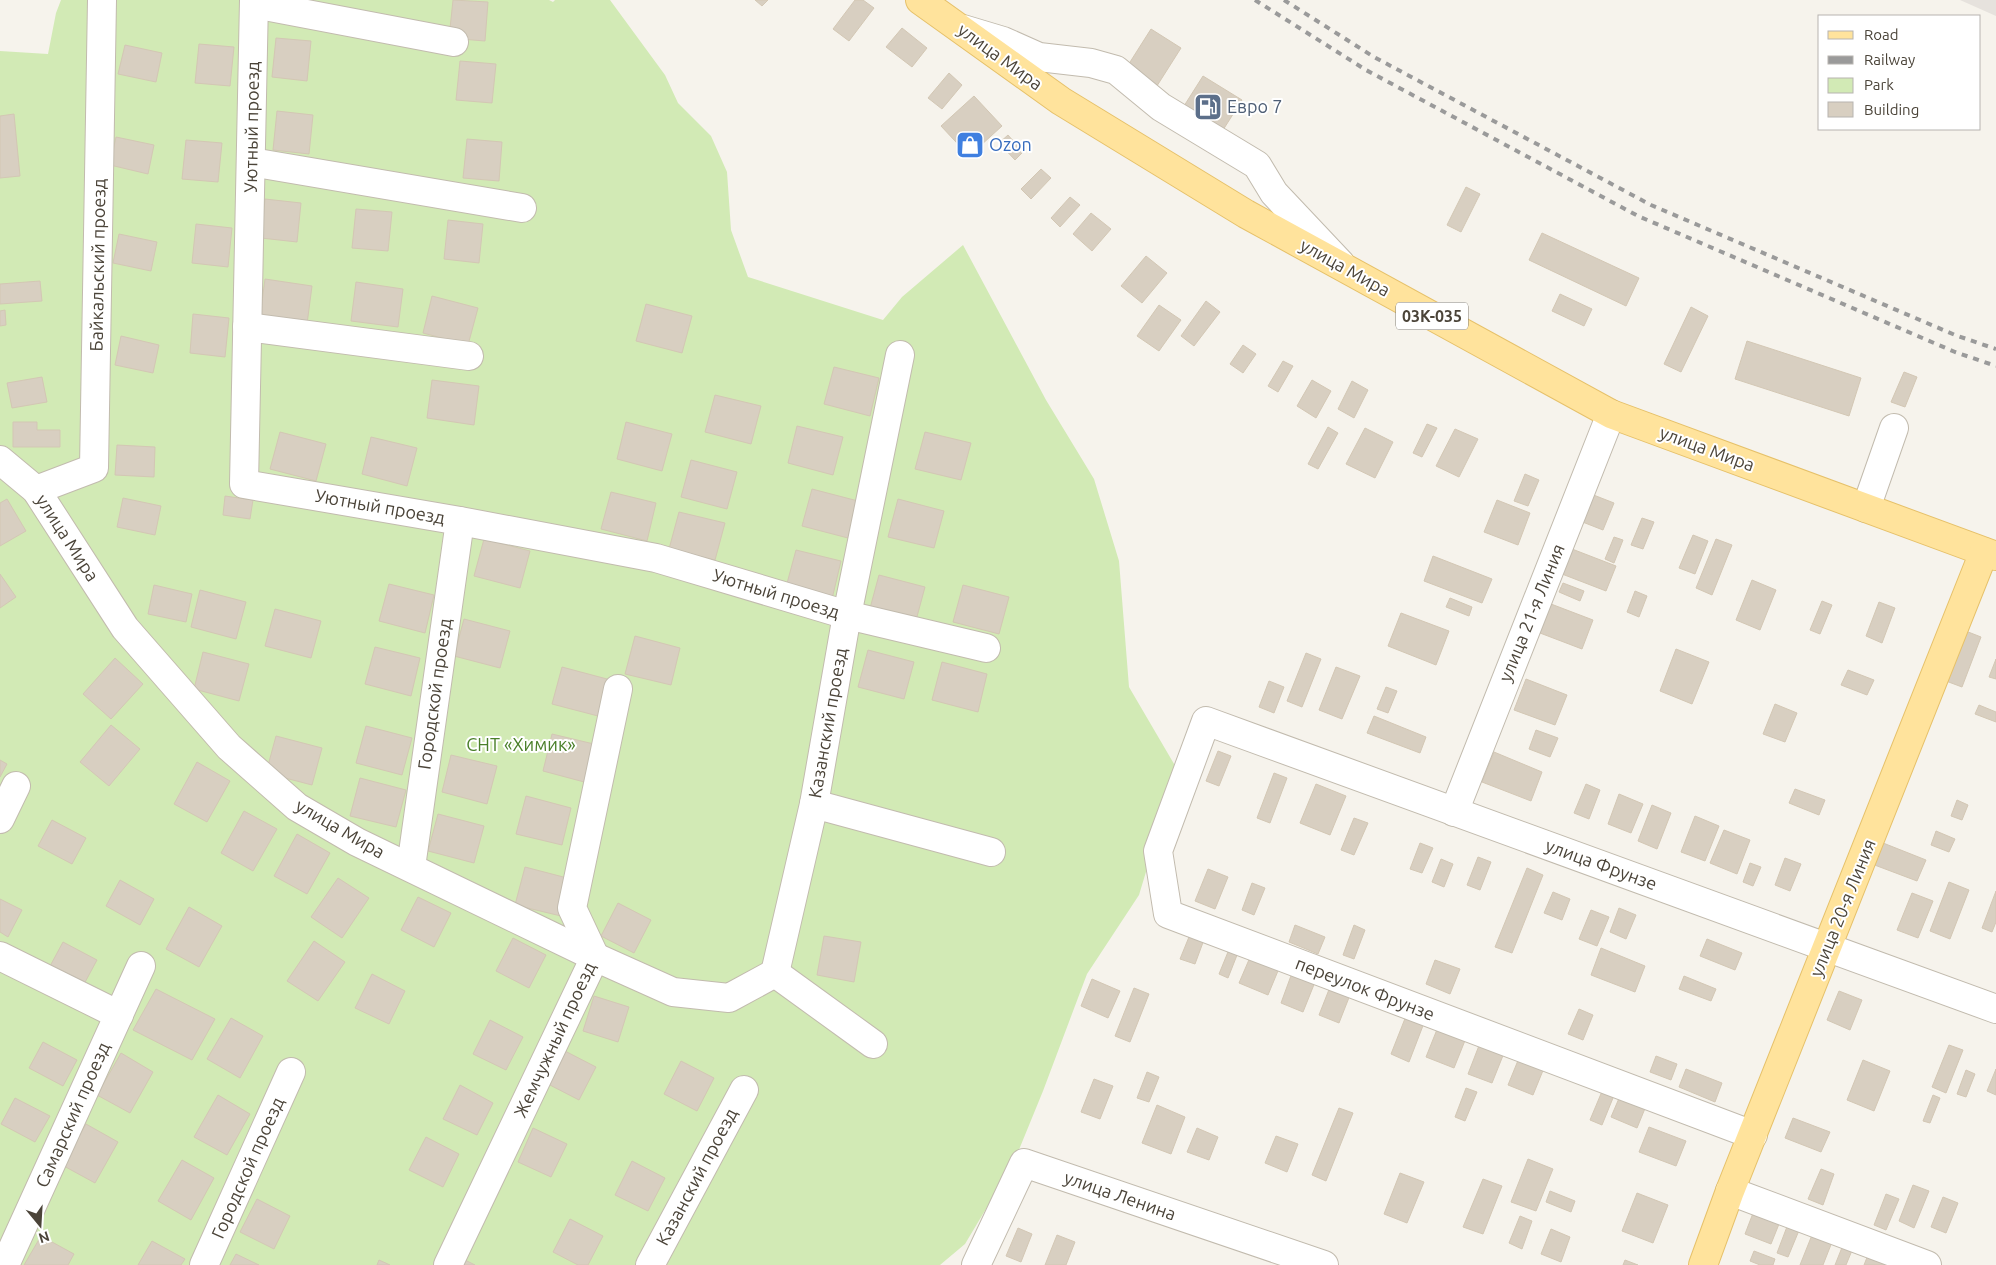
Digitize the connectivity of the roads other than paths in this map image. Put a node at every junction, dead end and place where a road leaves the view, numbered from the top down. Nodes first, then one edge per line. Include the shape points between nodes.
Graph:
1 (102, 0) edge
2 (920, 0) edge
3 (254, 2) edge
4 (959, 28) junction
5 (454, 42) dead end
6 (251, 162) junction
7 (522, 208) dead end
8 (1345, 268) junction
9 (247, 327) junction
10 (900, 355) dead end
11 (469, 356) dead end
12 (1611, 414) junction
13 (1894, 428) dead end
14 (0, 460) edge
15 (36, 490) junction
16 (1866, 508) junction
17 (460, 521) junction
18 (1990, 554) edge
19 (847, 615) junction
20 (986, 648) dead end
21 (618, 689) dead end
22 (1206, 721) joint
23 (16, 786) dead end
24 (814, 804) junction
25 (1454, 812) junction
26 (0, 819) edge
27 (990, 852) dead end
28 (411, 867) junction
29 (1827, 947) junction
30 (0, 956) edge
31 (595, 957) junction
32 (141, 966) dead end
33 (775, 973) junction
34 (1996, 1009) edge
35 (119, 1015) junction
36 (873, 1044) dead end
37 (291, 1072) dead end
38 (744, 1090) dead end
39 (1752, 1135) junction
40 (1730, 1191) junction
41 (1280, 1258) edge
42 (5, 1265) edge
43 (204, 1265) edge
44 (448, 1265) edge
45 (650, 1265) edge
46 (976, 1265) edge
47 (1324, 1265) edge
48 (1703, 1265) edge
49 (1927, 1265) edge

1 - 15 street, Байкальский проезд via 94,468
2 - 4 main road, улица Мира / 03К-035
3 - 5 street
3 - 6 street, Уютный проезд
4 - 8 main road, улица Мира / 03К-035 via 1061,102 1246,214
4 - 8 street via 1004,40 1039,57 1091,63 1116,70 1161,108 1257,165 1274,193
6 - 7 street
6 - 9 street, Уютный проезд
8 - 12 main road, улица Мира / 03К-035
9 - 11 street
9 - 17 street, Уютный проезд via 244,484
10 - 19 street, Казанский проезд
12 - 16 main road, улица Мира / 03К-035
12 - 25 street, улица 21-я Линия
13 - 16 street
14 - 15 street, улица Мира
15 - 28 street, улица Мира via 125,628 228,747 297,807 357,842
16 - 18 main road, улица Мира / 03К-035
17 - 19 street, Уютный проезд via 656,558
17 - 28 street, Городской проезд
18 - 29 main road, улица 20-я Линия
19 - 20 street, Уютный проезд
19 - 24 street, Казанский проезд
21 - 31 street, Жемчужный проезд via 572,908
22 - 25 street, улица Фрунзе
22 - 39 street, переулок Фрунзе via 1158,851 1168,914
23 - 26 street
24 - 27 street
24 - 33 street, Казанский проезд
25 - 29 street, улица Фрунзе
28 - 31 street, улица Мира
29 - 34 street, улица Фрунзе
29 - 39 main road, улица 20-я Линия
30 - 35 street
31 - 33 street, улица Мира via 673,992 729,998
31 - 44 street, Жемчужный проезд
32 - 35 street, Самарский проезд
33 - 36 street
35 - 42 street, Самарский проезд
37 - 43 street, Городской проезд
38 - 45 street, Казанский проезд
39 - 40 main road, улица 20-я Линия
40 - 48 main road, улица 20-я Линия
40 - 49 street
41 - 46 street, улица Ленина via 1024,1163
41 - 47 street, улица Ленина

